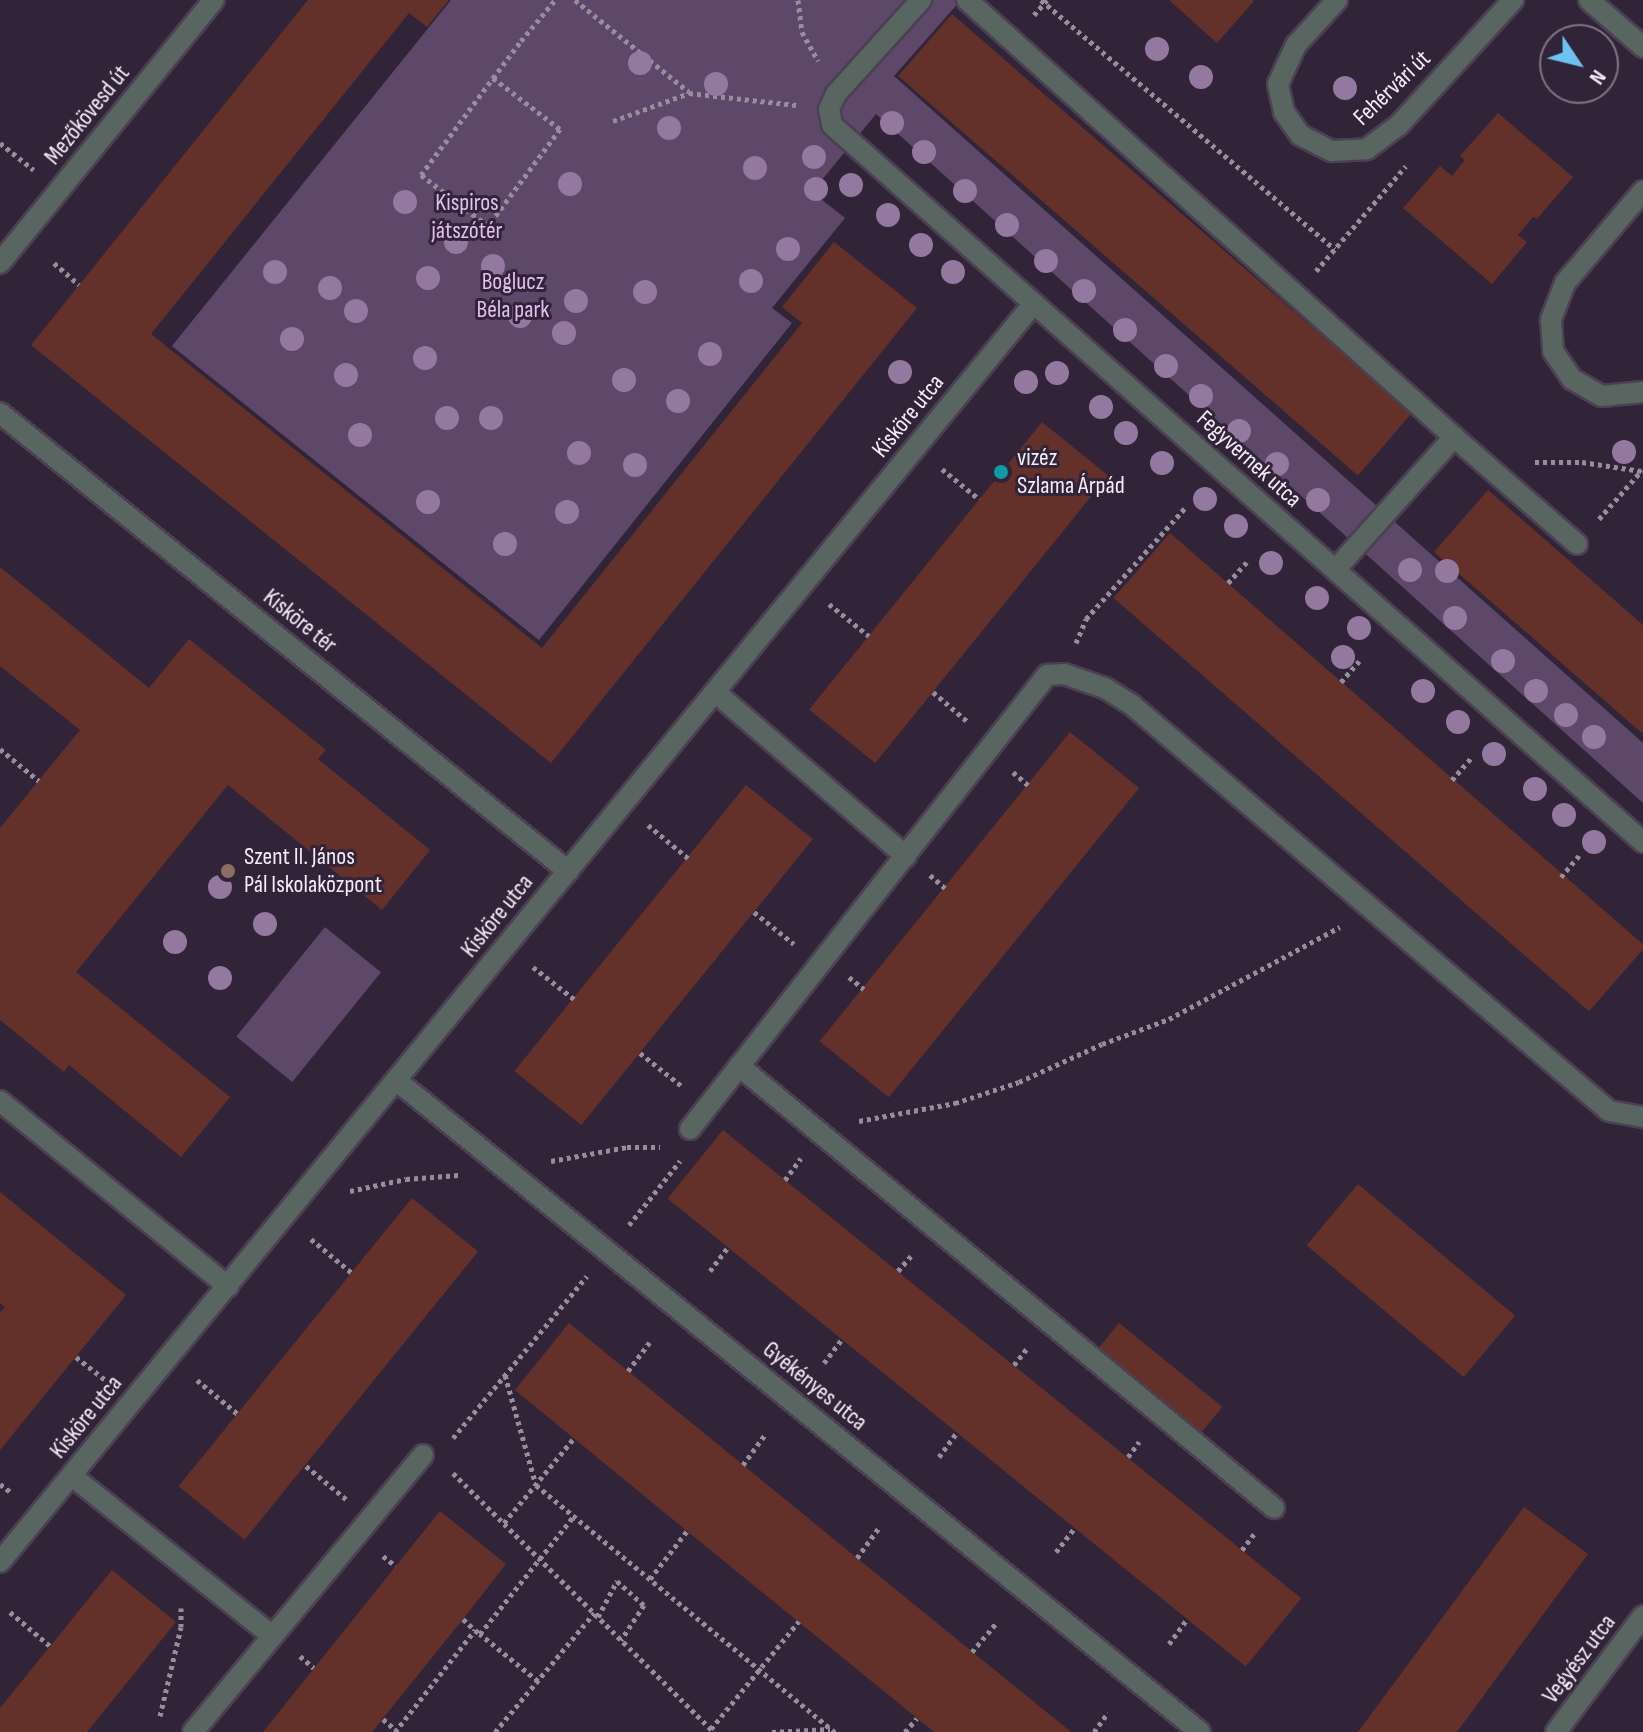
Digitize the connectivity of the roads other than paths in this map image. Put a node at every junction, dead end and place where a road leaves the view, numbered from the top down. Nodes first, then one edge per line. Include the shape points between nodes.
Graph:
1 (214, 0) edge
2 (921, 0) edge
3 (967, 0) edge
4 (1337, 0) edge
5 (1513, 0) edge
6 (1589, 0) edge
7 (1643, 47) edge
8 (1643, 191) edge
9 (0, 263) edge
10 (1034, 303) junction
11 (1643, 392) edge
12 (0, 413) edge
13 (1454, 437) junction
14 (1577, 544) road end
15 (1335, 570) junction
16 (715, 692) junction
17 (1643, 842) edge
18 (906, 856) junction
19 (568, 871) junction
20 (739, 1066) junction
21 (396, 1080) junction
22 (0, 1101) edge
23 (1643, 1117) edge
24 (690, 1129) dead end
25 (228, 1286) junction
26 (423, 1455) road end
27 (72, 1476) junction
28 (1274, 1508) dead end
29 (0, 1562) edge
30 (1643, 1616) edge
31 (271, 1635) junction
32 (193, 1732) edge
33 (1200, 1732) edge
34 (1556, 1732) edge

1 - 9 street, Mezőkövesd út
2 - 10 street, Fegyvernek utca via 832,102 832,125
3 - 13 street
4 - 5 street, Fehérvári út via 1296,45 1278,84 1284,112 1300,135 1332,151 1367,149 1398,126
6 - 7 street
8 - 11 street via 1565,283 1551,320 1553,351 1572,379 1602,396
10 - 15 street, Fegyvernek utca
10 - 16 street, Kisköre utca
12 - 19 street, Kisköre tér
13 - 14 street
13 - 15 street
15 - 17 street, Fegyvernek utca
16 - 18 street
16 - 19 street, Kisköre utca
18 - 20 street
18 - 23 street via 1047,675 1064,674 1105,688 1132,705 1609,1111
19 - 21 street, Kisköre utca
20 - 24 street
20 - 28 street
21 - 25 street, Kisköre utca
21 - 33 street, Gyékényes utca
22 - 25 street
25 - 27 street, Kisköre utca
26 - 31 street
27 - 29 street, Kisköre utca
27 - 31 street
30 - 34 street, Vegyész utca
31 - 32 street

